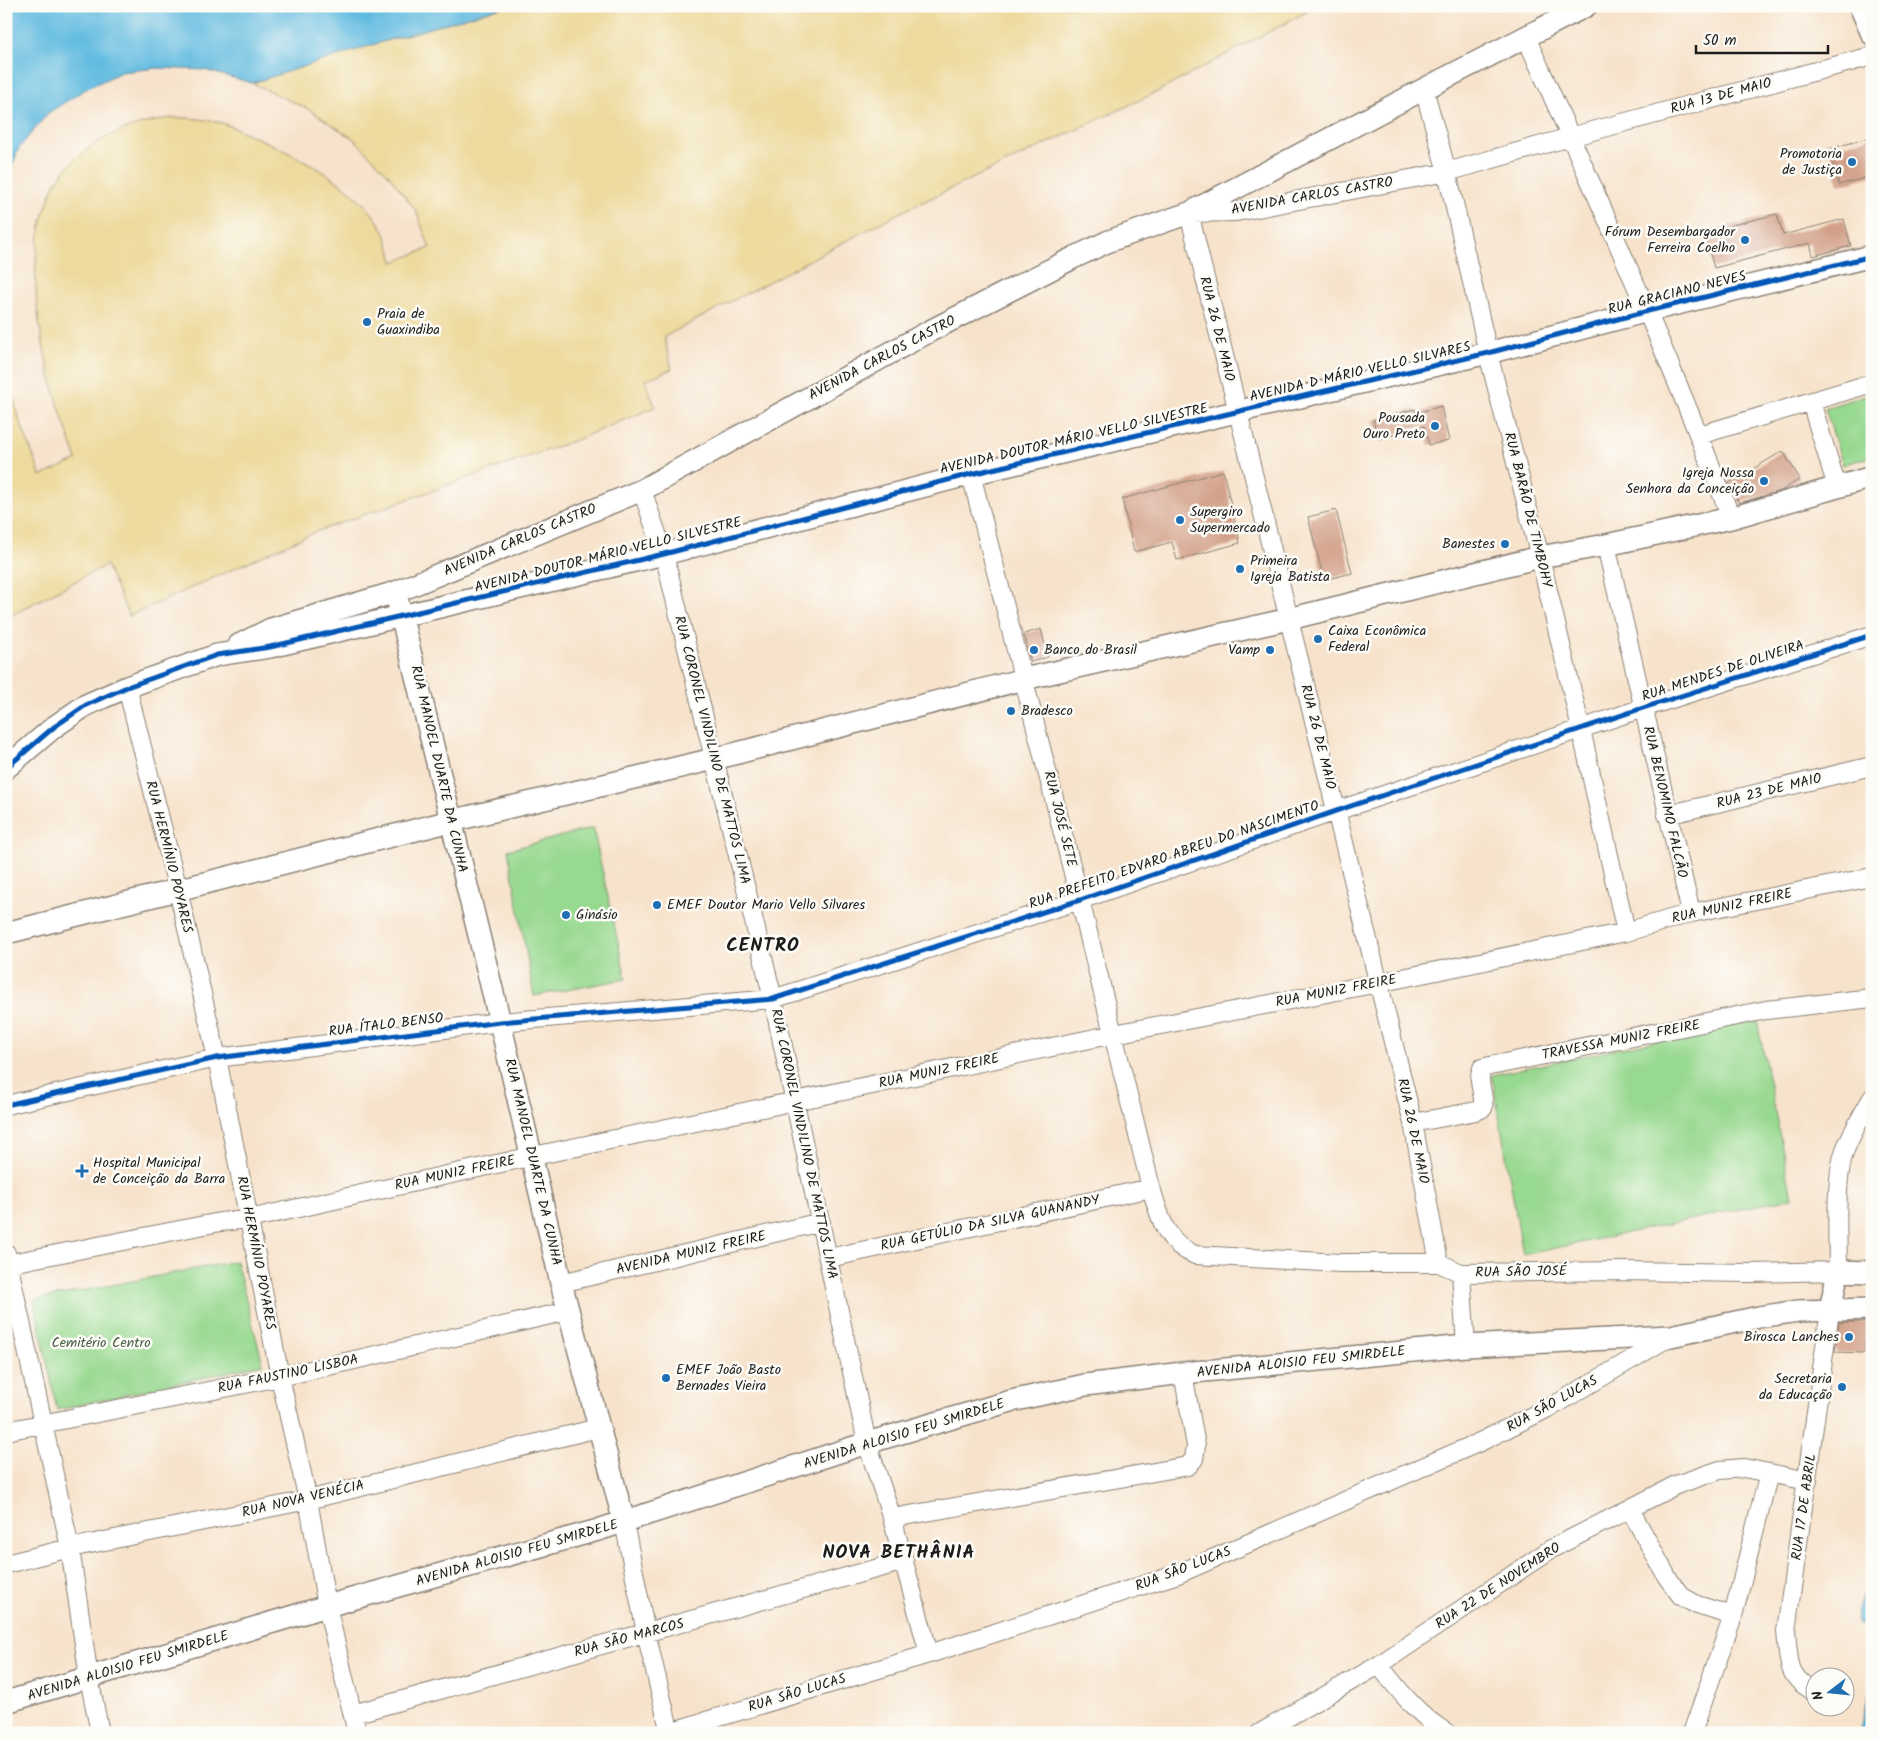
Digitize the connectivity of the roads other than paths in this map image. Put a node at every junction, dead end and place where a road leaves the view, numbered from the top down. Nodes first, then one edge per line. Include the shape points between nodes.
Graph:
1 (1586, 6) edge
2 (1526, 37) junction
3 (1872, 56) edge
4 (1424, 89) junction
5 (1570, 137) junction
6 (1447, 172) junction
7 (1189, 213) junction
8 (1872, 256) edge
9 (1648, 311) junction
10 (1488, 353) junction
11 (1869, 384) dead end
12 (1811, 402) junction
13 (1238, 413) junction
14 (1700, 435) junction
15 (971, 474) junction
16 (1872, 477) edge
17 (1838, 487) junction
18 (642, 490) junction
19 (1731, 518) junction
20 (1606, 545) junction
21 (664, 554) junction
22 (1540, 556) junction
23 (396, 592) junction
24 (402, 615) junction
25 (1289, 619) junction
26 (1872, 635) edge
27 (217, 655) junction
28 (1024, 679) junction
29 (127, 687) junction
30 (1643, 708) junction
31 (1582, 729) junction
32 (714, 758) junction
33 (1872, 766) edge
34 (6, 768) edge
35 (1336, 811) junction
36 (1667, 815) junction
37 (451, 821) junction
38 (1872, 877) edge
39 (178, 890) junction
40 (1080, 900) junction
41 (1691, 913) junction
42 (1626, 932) junction
43 (6, 933) edge
44 (1378, 983) junction
45 (1872, 998) edge
46 (773, 999) junction
47 (500, 1022) junction
48 (1114, 1034) junction
49 (217, 1058) junction
50 (1872, 1098) edge
51 (796, 1102) junction
52 (6, 1105) edge
53 (1413, 1123) junction
54 (530, 1157) junction
55 (1151, 1188) junction
56 (249, 1219) junction
57 (1162, 1221) joint
58 (821, 1222) junction
59 (829, 1258) junction
60 (7, 1260) edge
61 (1438, 1263) junction
62 (1838, 1271) junction
63 (1872, 1272) edge
64 (1462, 1273) junction
65 (561, 1283) junction
66 (1872, 1309) edge
67 (1830, 1310) junction
68 (568, 1311) junction
69 (1671, 1336) junction
70 (1466, 1346) junction
71 (1182, 1374) junction
72 (280, 1377) junction
73 (43, 1424) junction
74 (598, 1428) junction
75 (6, 1431) edge
76 (867, 1443) junction
77 (1770, 1473) junction
78 (1808, 1481) junction
79 (308, 1500) junction
80 (1630, 1509) junction
81 (892, 1518) junction
82 (624, 1522) junction
83 (70, 1548) junction
84 (904, 1561) junction
85 (6, 1564) edge
86 (328, 1606) junction
87 (1733, 1616) junction
88 (646, 1633) junction
89 (929, 1654) junction
90 (1379, 1665) junction
91 (90, 1678) junction
92 (1806, 1688) edge
93 (6, 1702) edge
94 (353, 1714) junction
95 (669, 1732) edge
96 (100, 1733) edge
97 (357, 1733) edge
98 (1260, 1733) edge
99 (1447, 1733) edge
100 (1692, 1733) edge

1 - 2 street
2 - 4 street
2 - 5 street
3 - 5 street, RUA 13 DE MAIO
4 - 6 street, RUA BARÃO DE TIMBOHY
4 - 7 street
5 - 6 street, AVENIDA CARLOS CASTRO
5 - 9 street
6 - 7 street, AVENIDA CARLOS CASTRO via 1236,212
6 - 10 street, RUA BARÃO DE TIMBOHY
7 - 13 street, RUA 26 DE MAIO
7 - 18 street, AVENIDA CARLOS CASTRO via 1109,241 1073,258 930,331
8 - 9 street, RUA GRACIANO NEVES
9 - 10 street, RUA GRACIANO NEVES
9 - 14 street
10 - 13 street, AVENIDA D MÁRIO VELLO SILVARES
10 - 22 street, RUA BARÃO DE TIMBOHY
11 - 12 street
12 - 14 street
12 - 17 street
13 - 15 street, AVENIDA DOUTOR MÁRIO VELLO SILVESTRE
13 - 25 street, RUA 26 DE MAIO
14 - 19 street
15 - 21 street, AVENIDA DOUTOR MÁRIO VELLO SILVESTRE
15 - 28 street, RUA JOSÉ SETE
16 - 17 street
17 - 19 street
18 - 21 street, RUA CORONEL VINDILINO DE MATTOS LIMA
18 - 23 street, AVENIDA CARLOS CASTRO
19 - 20 street
20 - 22 street
20 - 30 street, RUA BENOMIMO FALCÃO
21 - 24 street, AVENIDA DOUTOR MÁRIO VELLO SILVESTRE
21 - 32 street, RUA CORONEL VINDILINO DE MATTOS LIMA
22 - 25 street
22 - 31 street, RUA BARÃO DE TIMBOHY
23 - 24 street, RUA MANOEL DUARTE DA CUNHA
23 - 27 street, AVENIDA CARLOS CASTRO via 271,630
24 - 27 street, AVENIDA DOUTOR MÁRIO VELLO SILVESTRE via 270,647
24 - 37 street, RUA MANOEL DUARTE DA CUNHA
25 - 28 street
25 - 35 street, RUA 26 DE MAIO
26 - 30 street, RUA MENDES DE OLIVEIRA
27 - 29 street, AVENIDA DOUTOR MÁRIO VELLO SILVESTRE
28 - 32 street
28 - 40 street, RUA JOSÉ SETE
29 - 34 street, AVENIDA DOUTOR MÁRIO VELLO SILVESTRE via 86,705 54,727
29 - 39 street, RUA HERMÍNIO POYARES
30 - 31 street, RUA MENDES DE OLIVEIRA
30 - 36 street, RUA BENOMIMO FALCÃO
31 - 35 street, RUA PREFEITO EDVARO ABREU DO NASCIMENTO
31 - 42 street, RUA BARÃO DE TIMBOHY
32 - 37 street
32 - 46 street, RUA CORONEL VINDILINO DE MATTOS LIMA
33 - 36 street, RUA 23 DE MAIO
35 - 40 street, RUA PREFEITO EDVARO ABREU DO NASCIMENTO
35 - 44 street, RUA 26 DE MAIO
36 - 41 street, RUA BENOMIMO FALCÃO
37 - 39 street
37 - 47 street, RUA MANOEL DUARTE DA CUNHA
38 - 41 street, RUA MUNIZ FREIRE
39 - 43 street
39 - 49 street, RUA HERMÍNIO POYARES
40 - 46 street, RUA PREFEITO EDVARO ABREU DO NASCIMENTO
40 - 48 street, RUA JOSÉ SETE
41 - 42 street, RUA MUNIZ FREIRE
42 - 44 street, RUA MUNIZ FREIRE
44 - 48 street, RUA MUNIZ FREIRE
44 - 53 street, RUA 26 DE MAIO
45 - 53 street, TRAVESSA MUNIZ FREIRE via 1766,1010 1482,1068 1479,1077 1483,1108
46 - 47 street, RUA ÍTALO BENSO
46 - 51 street, RUA CORONEL VINDILINO DE MATTOS LIMA
47 - 49 street, RUA ÍTALO BENSO
47 - 54 street, RUA MANOEL DUARTE DA CUNHA
48 - 51 street, RUA MUNIZ FREIRE
48 - 55 street, RUA JOSÉ SETE
49 - 52 street, RUA ÍTALO BENSO
49 - 56 street, RUA HERMÍNIO POYARES
50 - 62 street via 1844,1152 1839,1186
51 - 54 street, RUA MUNIZ FREIRE
51 - 58 street, RUA CORONEL VINDILINO DE MATTOS LIMA
53 - 61 street, RUA 26 DE MAIO
54 - 56 street, RUA MUNIZ FREIRE
54 - 65 street, RUA MANOEL DUARTE DA CUNHA
55 - 57 street, RUA JOSÉ SETE
55 - 59 street, RUA GETÚLIO DA SILVA GUANANDY
56 - 60 street, RUA MUNIZ FREIRE
56 - 72 street, RUA HERMÍNIO POYARES
57 - 61 street, RUA SÃO JOSÉ via 1174,1242 1182,1250 1195,1255 1341,1263
58 - 59 street, RUA CORONEL VINDILINO DE MATTOS LIMA
58 - 65 street, AVENIDA MUNIZ FREIRE
59 - 76 street, RUA CORONEL VINDILINO DE MATTOS LIMA
60 - 73 street
61 - 64 street, RUA SÃO JOSÉ
62 - 63 street
62 - 64 street, RUA SÃO JOSÉ
62 - 67 street
64 - 70 street
65 - 68 street, RUA MANOEL DUARTE DA CUNHA
66 - 67 street, AVENIDA ALOISIO FEU SMIRDELE
67 - 69 street, AVENIDA ALOISIO FEU SMIRDELE via 1759,1317
67 - 78 street, RUA 17 DE ABRIL
68 - 72 street, RUA FAUSTINO LISBOA
68 - 74 street, RUA MANOEL DUARTE DA CUNHA
69 - 70 street, AVENIDA ALOISIO FEU SMIRDELE
69 - 89 street, RUA SÃO LUCAS via 1558,1403 1482,1441 1178,1574
70 - 71 street, AVENIDA ALOISIO FEU SMIRDELE
71 - 76 street, AVENIDA ALOISIO FEU SMIRDELE via 1085,1385 1011,1401
71 - 81 street via 1196,1446 1194,1459 1188,1466
72 - 73 street, RUA FAUSTINO LISBOA
72 - 79 street, RUA HERMÍNIO POYARES
73 - 75 street, RUA FAUSTINO LISBOA
73 - 83 street
74 - 79 street, RUA NOVA VENÉCIA
74 - 82 street, RUA MANOEL DUARTE DA CUNHA
76 - 81 street, RUA CORONEL VINDILINO DE MATTOS LIMA
76 - 82 street, AVENIDA ALOISIO FEU SMIRDELE
77 - 78 street, RUA 22 DE NOVEMBRO
77 - 80 street, RUA 22 DE NOVEMBRO via 1744,1468 1720,1470 1676,1485
77 - 87 street
78 - 92 street, RUA 17 DE ABRIL via 1786,1631 1790,1667
79 - 83 street, RUA NOVA VENÉCIA
79 - 86 street, RUA HERMÍNIO POYARES
80 - 87 street via 1681,1596 1697,1605
80 - 90 street, RUA 22 DE NOVEMBRO via 1551,1549
81 - 84 street, RUA CORONEL VINDILINO DE MATTOS LIMA
82 - 86 street, AVENIDA ALOISIO FEU SMIRDELE
82 - 88 street, RUA MANOEL DUARTE DA CUNHA
83 - 85 street, RUA NOVA VENÉCIA
83 - 91 street
84 - 88 street, RUA SÃO MARCOS
84 - 89 street, RUA CORONEL VINDILINO DE MATTOS LIMA
86 - 91 street, AVENIDA ALOISIO FEU SMIRDELE
86 - 94 street, RUA HERMÍNIO POYARES
87 - 100 street
88 - 94 street, RUA SÃO MARCOS
88 - 95 street, RUA MANOEL DUARTE DA CUNHA
89 - 95 street, RUA SÃO LUCAS
90 - 98 street, RUA 22 DE NOVEMBRO
90 - 99 street via 1403,1696 1429,1722
91 - 93 street, AVENIDA ALOISIO FEU SMIRDELE
91 - 96 street
94 - 97 street, RUA HERMÍNIO POYARES

